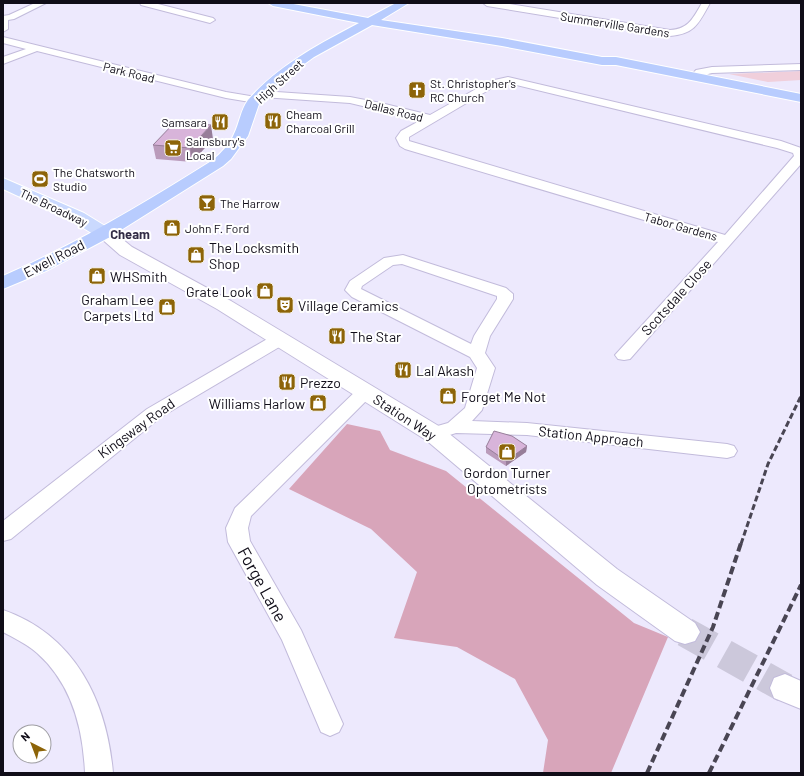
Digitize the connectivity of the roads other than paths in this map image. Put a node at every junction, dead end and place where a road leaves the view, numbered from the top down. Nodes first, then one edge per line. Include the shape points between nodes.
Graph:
1 (42, 3) edge
2 (144, 3) edge
3 (273, 3) edge
4 (305, 3) edge
5 (404, 3) edge
6 (487, 3) edge
7 (706, 3) edge
8 (4, 17) edge
9 (210, 20) dead end
10 (374, 20) junction
11 (3, 29) edge
12 (3, 40) edge
13 (36, 48) junction
14 (3, 61) edge
15 (801, 68) edge
16 (695, 77) junction
17 (259, 97) junction
18 (801, 98) edge
19 (431, 119) junction
20 (3, 183) edge
21 (104, 233) junction
22 (728, 240) junction
23 (3, 283) edge
24 (280, 339) junction
25 (476, 353) junction
26 (624, 355) dead end
27 (366, 391) junction
28 (455, 427) junction
29 (434, 434) junction
30 (727, 451) dead end
31 (3, 533) edge
32 (3, 620) edge
33 (685, 632) tunnel mouth
34 (330, 724) dead end
35 (99, 773) edge

1 - 8 street via 11,17
2 - 9 street
3 - 10 highway
4 - 10 highway
5 - 10 highway, High Street
6 - 7 street, Summerville Gardens via 670,33 689,29
8 - 11 street
10 - 16 highway
10 - 17 highway, High Street via 310,54
12 - 13 street, Park Road
13 - 14 street
13 - 17 street, Park Road via 226,95
15 - 16 street via 712,70 700,72
16 - 18 highway
17 - 19 street, Dallas Road via 303,96 350,100
17 - 21 highway, High Street via 253,103 241,136 226,156 184,186
19 - 22 street, Tabor Gardens via 405,134 402,138 404,143
19 - 22 street, Tabor Gardens via 494,83 508,80 781,144 798,152 798,160
20 - 21 main road, The Broadway via 78,217
21 - 23 highway, Ewell Road
21 - 24 street, Station Way via 126,251
22 - 26 street, Scotsdale Close
24 - 27 street, Station Way
24 - 31 street, Kingsway Road via 154,413
25 - 25 street via 482,336 505,299 505,294 500,291 403,259 389,261 355,284 353,290 358,294
25 - 28 street via 486,368 472,410
27 - 29 street, Station Way
27 - 34 street, Forge Lane via 242,513 237,528 239,542 293,637
28 - 29 street
28 - 30 street, Station Approach via 528,429
29 - 33 street, Station Way via 607,577
32 - 35 street via 43,644 64,666 79,690 91,718 99,754

